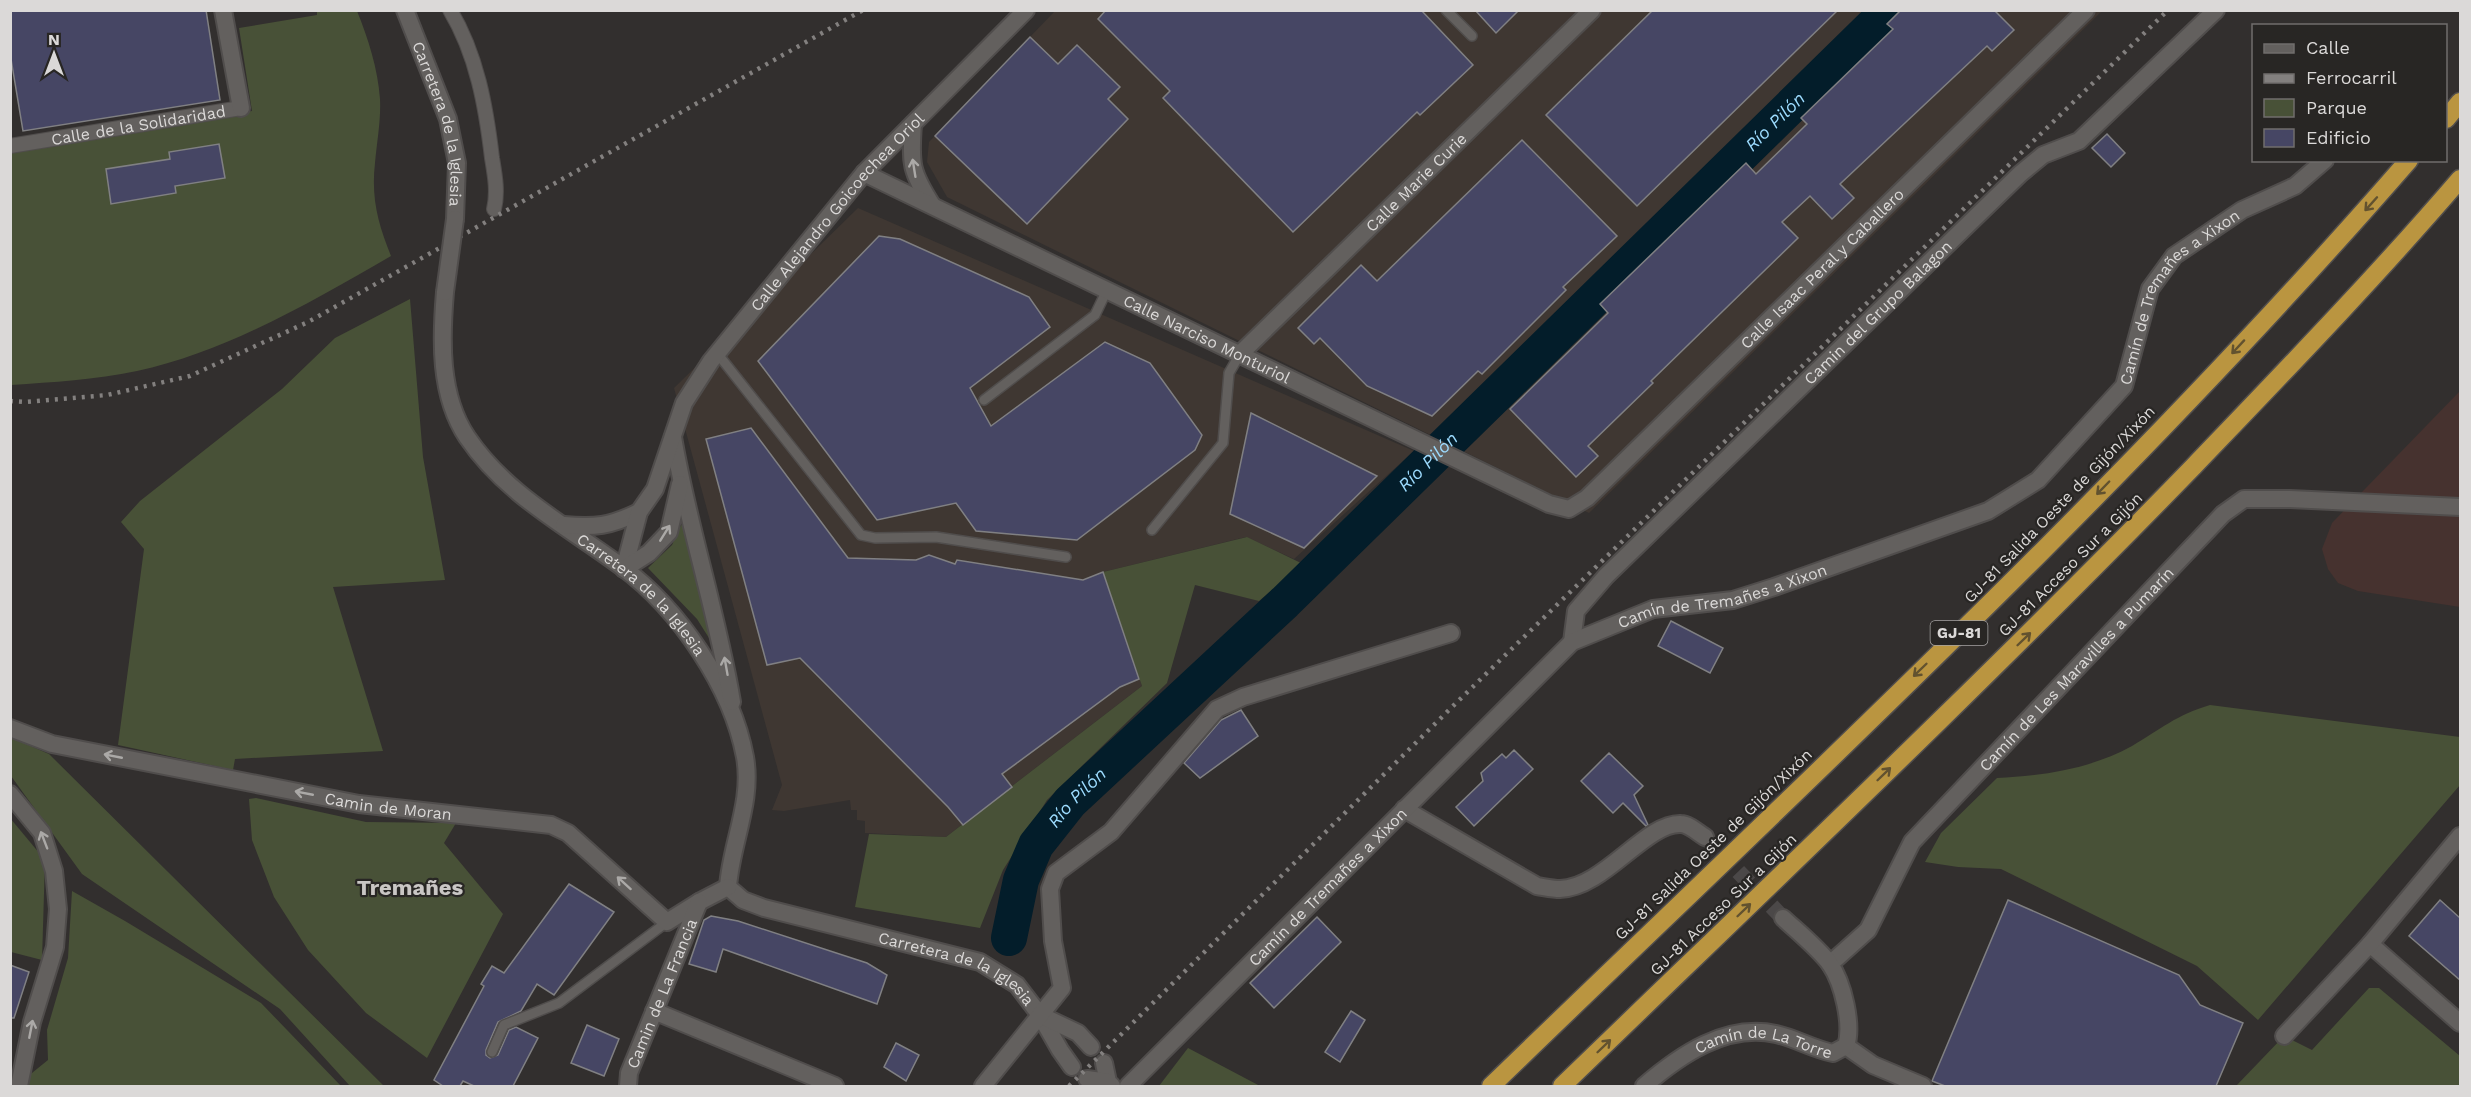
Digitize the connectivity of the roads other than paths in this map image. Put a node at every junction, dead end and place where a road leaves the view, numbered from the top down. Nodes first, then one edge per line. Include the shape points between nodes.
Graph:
1 (222, 10) edge
2 (405, 10) edge
3 (450, 10) edge
4 (1026, 10) edge
5 (1446, 10) edge
6 (1592, 10) edge
7 (2086, 10) edge
8 (2216, 10) edge
9 (1472, 36) dead end
10 (2460, 102) edge
11 (241, 108) joint
12 (2447, 117) edge
13 (913, 124) junction
14 (10, 146) edge
15 (2323, 162) edge
16 (2407, 162) edge
17 (864, 173) junction
18 (2460, 180) edge
19 (933, 206) junction
20 (494, 209) dead end
21 (1107, 290) junction
22 (717, 353) junction
23 (1240, 354) junction
24 (984, 400) dead end
25 (673, 433) junction
26 (680, 480) junction
27 (1549, 504) joint
28 (2460, 507) edge
29 (639, 512) junction
30 (563, 525) junction
31 (1152, 530) dead end
32 (1066, 557) dead end
33 (624, 569) junction
34 (1451, 633) dead end
35 (1572, 642) junction
36 (736, 723) junction
37 (10, 728) edge
38 (10, 794) edge
39 (1404, 809) junction
40 (1705, 837) tunnel mouth
41 (2459, 838) edge
42 (728, 887) junction
43 (699, 902) junction
44 (1783, 918) tunnel mouth
45 (667, 922) junction
46 (2370, 944) junction
47 (1830, 964) junction
48 (654, 1011) junction
49 (1040, 1015) junction
50 (2460, 1023) edge
51 (2284, 1036) dead end
52 (1846, 1046) junction
53 (1091, 1047) dead end
54 (492, 1052) dead end
55 (1104, 1063) dead end
56 (1072, 1067) dead end
57 (1087, 1079) dead end
58 (1110, 1084) edge
59 (19, 1086) edge
60 (627, 1086) edge
61 (835, 1086) edge
62 (983, 1086) edge
63 (1128, 1086) edge
64 (1491, 1086) edge
65 (1562, 1086) edge
66 (1644, 1086) edge
67 (1923, 1086) edge

1 - 11 street, Calle de la Solidaridad
2 - 30 street, Carretera de la Iglesia, bridge via 448,119 457,163 455,219 441,337 453,406 466,436 496,473 526,502
3 - 20 street via 479,76 497,196
4 - 13 street, Calle Alejandro Goicoechea Oriol
5 - 9 lane
6 - 23 street, Calle Marie Curie
7 - 27 street, Calle Isaac Peral y Caballero via 1587,498 1569,509
8 - 35 street, Camin del Grupo Balagon via 2079,141 2043,155 2020,174 1623,560 1576,611
10 - 12 highway
11 - 14 street, Calle de la Solidaridad
13 - 17 street, Calle Alejandro Goicoechea Oriol
19 -> 13 street via 915,179 911,152
15 - 35 street, Camín de Tremañes a Xixon via 2295,186 2242,210 2174,256 2150,289 2124,386 2038,480 1988,511 1774,587 1733,600 1653,609
16 -> 64 highway, GJ-81 Salida Oeste de Gijón/Xixón / GJ-81 via 2211,376 2016,577
17 - 19 street, Calle Narciso Monturiol
17 - 22 street, Calle Alejandro Goicoechea Oriol
65 -> 18 highway, GJ-81 Acceso Sur a Gijón / GJ-81 via 2051,613 2257,401
19 - 21 street, Calle Narciso Monturiol
21 - 23 street, Calle Narciso Monturiol
21 - 24 lane via 1095,315
22 - 25 street, Calle Alejandro Goicoechea Oriol via 684,402
22 - 32 lane via 861,535 936,537
23 - 27 street, Calle Narciso Monturiol
23 - 31 lane via 1230,373 1223,443
25 - 26 street, Calle Alejandro Goicoechea Oriol
25 - 29 street, Calle Alejandro Goicoechea Oriol via 655,489
33 -> 26 street, Calle Alejandro Goicoechea Oriol via 649,553 669,532
36 -> 26 street, Calle Alejandro Goicoechea Oriol via 725,659
28 - 47 street, Camín de Les Maravilles a Pumarín via 2244,499 2223,514 1912,842 1868,930
29 - 30 street via 594,528
29 - 33 street, Calle Alejandro Goicoechea Oriol
30 - 33 street, Carretera de la Iglesia
33 - 36 street, Carretera de la Iglesia via 676,619 708,664
34 - 49 street via 1243,697 1217,709 1111,832 1056,873 1050,889 1053,941 1062,988
35 - 39 street, Camín de Tremañes a Xixon
36 - 42 street, Carretera de la Iglesia via 745,759 746,798
45 -> 37 street, Camin de Moran via 568,833 551,825 359,804 52,744
59 -> 38 street via 32,1022 55,947 58,909 54,871 42,833
39 - 40 street via 1537,886 1562,889 1585,882 1668,824 1684,824
39 - 63 street, Camín de Tremañes a Xixon
41 - 46 street
42 - 43 street
42 - 49 street, Carretera de la Iglesia via 743,900 764,908 980,962 1017,985
43 - 45 street
43 - 48 street, Camin de La Francia
44 - 47 street
45 - 54 lane via 559,1003 504,1025
46 - 50 street
46 - 51 street
47 - 52 street, Camín de La Torre via 1847,1016 1850,1035
48 - 60 street, Camin de La Francia
48 - 61 street
49 - 53 street, Carretera de la Iglesia via 1078,1033
49 - 56 street, Carretera de la Iglesia
49 - 62 street
52 - 66 street, Camín de La Torre via 1833,1053 1777,1034 1745,1031 1707,1042
52 - 67 street via 1873,1065
55 - 58 street
57 - 58 street

